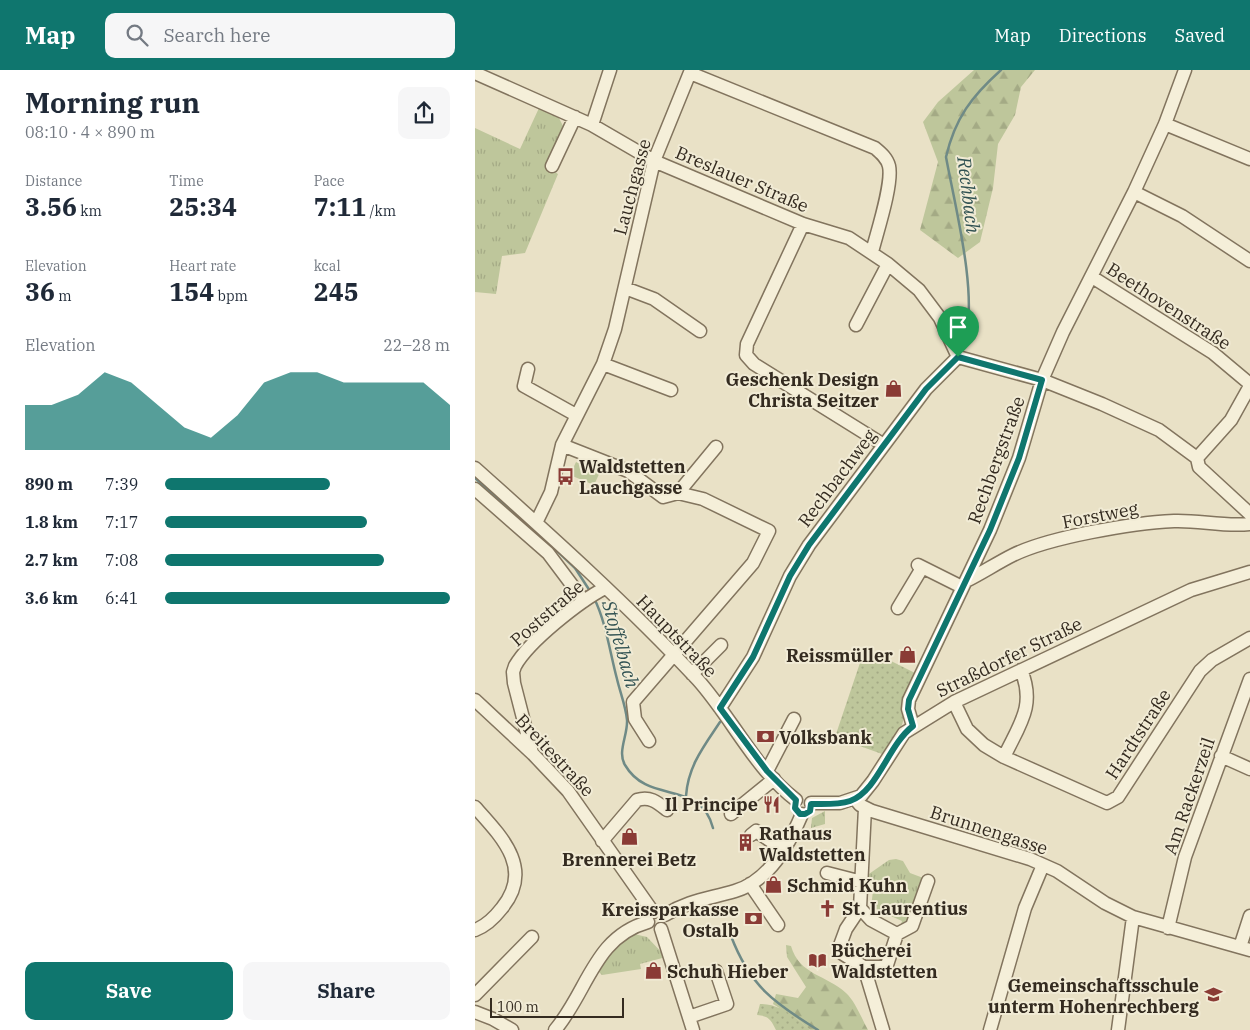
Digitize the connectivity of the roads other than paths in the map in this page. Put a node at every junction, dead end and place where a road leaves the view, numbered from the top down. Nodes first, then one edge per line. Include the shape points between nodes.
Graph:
1 (610, 70) edge
2 (1185, 70) edge
3 (476, 72) edge
4 (690, 72) edge
5 (575, 117) junction
6 (1165, 124) junction
7 (593, 125) junction
8 (1250, 159) edge
9 (654, 161) junction
10 (552, 166) dead end
11 (1134, 192) junction
12 (803, 224) junction
13 (872, 252) junction
14 (1250, 261) edge
15 (888, 264) junction
16 (1092, 277) junction
17 (625, 288) junction
18 (857, 325) dead end
19 (700, 331) dead end
20 (958, 357) junction
21 (603, 364) junction
22 (529, 369) dead end
23 (1042, 380) junction
24 (1250, 385) edge
25 (671, 390) dead end
26 (576, 415) junction
27 (562, 444) junction
28 (884, 445) junction
29 (716, 447) dead end
30 (1197, 458) junction
31 (475, 468) edge
32 (475, 489) edge
33 (678, 493) junction
34 (1250, 514) edge
35 (1250, 524) edge
36 (538, 533) junction
37 (1250, 572) edge
38 (964, 584) junction
39 (601, 590) junction
40 (584, 601) junction
41 (898, 608) dead end
42 (1250, 638) edge
43 (721, 645) dead end
44 (673, 655) junction
45 (1021, 670) junction
46 (692, 674) junction
47 (1250, 679) edge
48 (475, 700) edge
49 (954, 702) junction
50 (720, 708) junction
51 (794, 719) dead end
52 (913, 726) junction
53 (649, 741) dead end
54 (533, 754) junction
55 (1221, 756) junction
56 (1004, 757) junction
57 (1250, 769) edge
58 (770, 775) junction
59 (855, 799) junction
60 (796, 800) junction
61 (811, 804) junction
62 (475, 807) edge
63 (865, 808) junction
64 (667, 810) dead end
65 (731, 814) dead end
66 (802, 814) junction
67 (751, 835) dead end
68 (602, 841) junction
69 (784, 850) junction
70 (1043, 865) junction
71 (827, 874) dead end
72 (928, 881) dead end
73 (862, 882) junction
74 (750, 884) junction
75 (859, 908) junction
76 (655, 916) junction
77 (1250, 916) edge
78 (1133, 917) junction
79 (778, 925) dead end
80 (1168, 928) junction
81 (475, 930) edge
82 (897, 934) junction
83 (532, 937) dead end
84 (1245, 949) edge
85 (864, 966) junction
86 (716, 970) dead end
87 (475, 995) edge
88 (475, 1012) edge
89 (689, 1017) junction
90 (511, 1030) edge
91 (555, 1030) edge
92 (693, 1030) edge
93 (883, 1030) edge
94 (990, 1030) edge
95 (1118, 1030) edge

1 - 7 street
2 - 6 street, Rechbergstraße
3 - 5 street, Breslauer Straße
4 - 9 street, Lauchgasse
4 - 13 street via 875,148 884,156 889,168 887,190
5 - 7 street, Breslauer Straße
5 - 10 street
6 - 8 street
6 - 11 street, Rechbergstraße
7 - 9 street, Breslauer Straße
9 - 12 street, Breslauer Straße
9 - 17 street, Lauchgasse
11 - 14 street via 1182,216
11 - 16 street, Rechbergstraße
12 - 13 street, Breslauer Straße via 849,238
12 - 28 street via 747,344 746,355 754,364
13 - 15 street, Breslauer Straße
15 - 18 street
15 - 20 street, Breslauer Straße via 919,290 932,307
16 - 23 street, Rechbergstraße
16 - 24 street, Beethovenstraße via 1213,353
17 - 19 street via 654,299
17 - 21 street, Lauchgasse
20 - 23 street
20 - 28 street, Rechbachweg via 926,389
21 - 25 street
21 - 26 street, Lauchgasse
22 - 26 street via 524,386
23 - 30 street via 1159,430
23 - 38 street, Rechbergstraße via 1019,458
24 - 30 street via 1231,420
26 - 27 street, Lauchgasse
27 - 33 street via 628,471 663,497
27 - 36 street, Lauchgasse
28 - 50 street, Rechbachweg via 809,545 790,576 753,657
29 - 33 street
30 - 34 street via 1199,467
31 - 36 street, Hauptstraße
32 - 36 street
33 - 44 street via 703,499 769,531 753,563
35 - 38 street, Forstweg via 1232,526 1176,521 1102,531 1031,548
36 - 39 street, Hauptstraße
36 - 40 street via 548,553
37 - 45 street, Straßdorfer Straße via 1191,590
38 - 41 street via 920,567
38 - 52 street, Rechbergstraße via 909,700
39 - 40 street, Poststraße
39 - 44 street, Hauptstraße
40 - 54 street, Poststraße via 519,660 513,672
42 - 56 street, Hardtstraße via 1212,660 1201,672 1113,801 1103,802
43 - 46 street
44 - 46 street, Hauptstraße
44 - 53 street via 633,702 635,719
45 - 49 street, Straßdorfer Straße
45 - 56 street via 1029,691 1028,701
46 - 50 street, Hauptstraße
47 - 55 street, Am Rackerzeil
48 - 54 street, Breitestraße
49 - 52 street, Straßdorfer Straße
49 - 56 street, Hardtstraße via 974,737
50 - 58 street, Hauptstraße
51 - 58 street
52 - 59 street, Straßdorfer Straße via 896,743 869,786
54 - 68 street, Breitestraße via 580,806
55 - 57 street
55 - 80 street, Am Rackerzeil via 1185,857
58 - 60 street, Hauptstraße
58 - 65 street
59 - 61 street
59 - 63 street, Brunnengasse
60 - 61 street, Hauptstraße via 806,798
60 - 66 street, Hauptstraße via 795,810
61 - 66 street via 810,811
62 - 81 street via 513,856 516,871 510,897 487,924
63 - 70 street, Brunnengasse
63 - 73 street
64 - 68 street via 654,800 637,800
66 - 69 street
67 - 69 street via 756,831
68 - 76 street, Breitestraße
69 - 74 street via 767,871
70 - 78 street, Brunnengasse
70 - 94 street via 1025,908
71 - 73 street
72 - 82 street via 912,926
73 - 75 street
74 - 76 street
74 - 79 street
75 - 82 street via 871,920
75 - 85 street via 846,928 839,948 843,954
76 - 89 street via 653,929 661,929
76 - 91 street via 626,930 611,943 597,959 573,1007
77 - 84 street
78 - 80 street, Brunnengasse
78 - 95 street
80 - 84 street, Brunnengasse
82 - 85 street via 887,964 880,968
83 - 87 street
85 - 93 street
86 - 89 street via 727,1004
88 - 90 street
89 - 92 street

